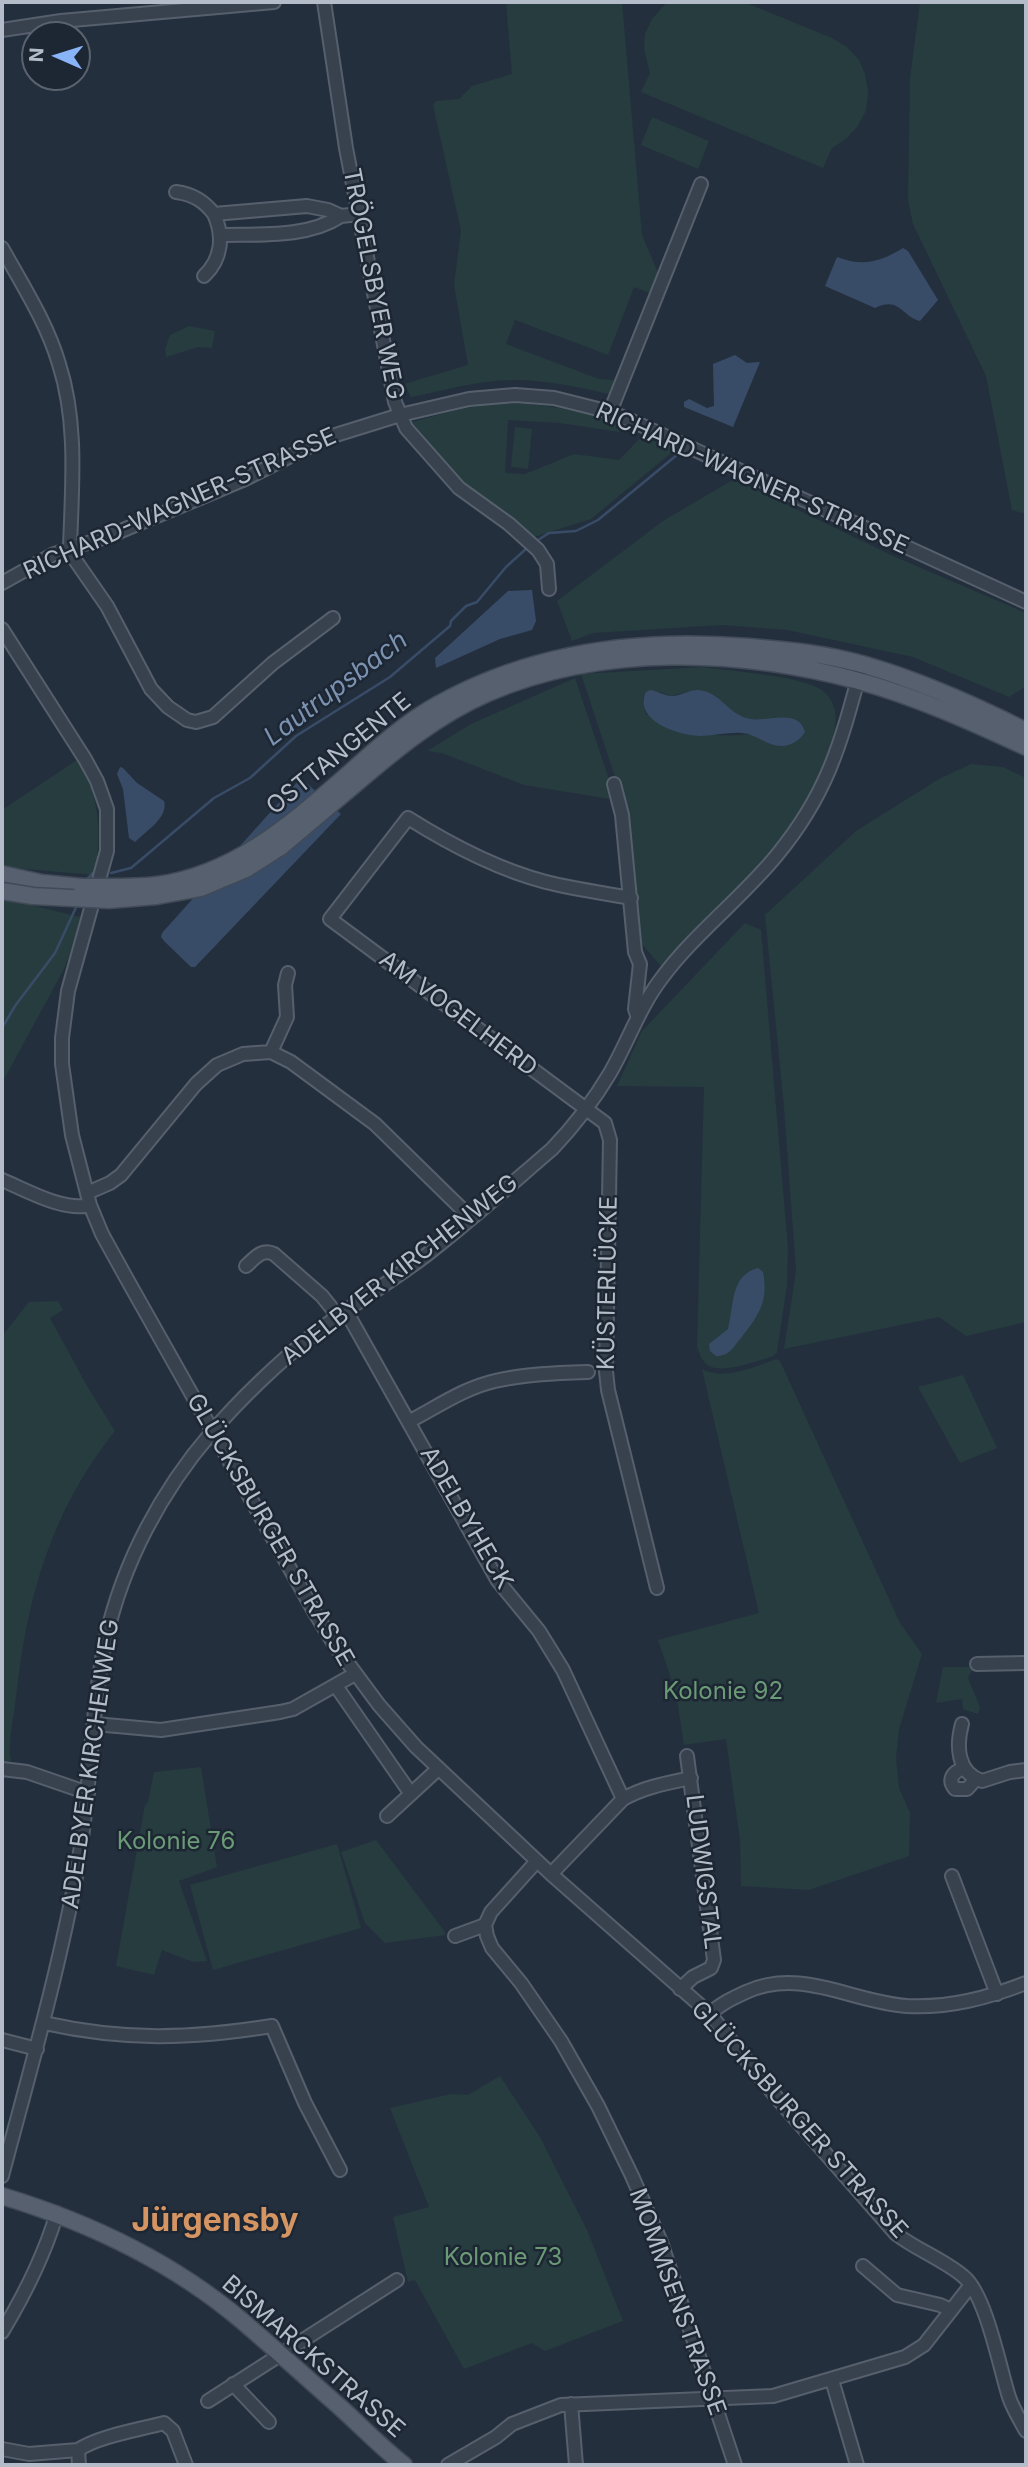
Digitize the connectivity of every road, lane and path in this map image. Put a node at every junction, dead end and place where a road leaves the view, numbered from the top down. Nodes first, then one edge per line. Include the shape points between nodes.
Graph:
1 (274, 2) edge
2 (324, 2) edge
3 (2, 30) edge
4 (701, 184) dead end
5 (176, 192) dead end
6 (214, 214) junction
7 (359, 214) junction
8 (341, 216) junction
9 (221, 236) junction
10 (2, 248) edge
11 (204, 276) dead end
12 (610, 412) junction
13 (400, 415) junction
14 (70, 547) junction
15 (2, 583) edge
16 (549, 589) dead end
17 (1026, 602) edge
18 (333, 618) dead end
19 (2, 629) edge
20 (863, 664) junction
21 (858, 681) junction
22 (1026, 731) edge
23 (1026, 747) edge
24 (349, 781) junction
25 (614, 784) dead end
26 (2, 874) edge
27 (2, 891) edge
28 (631, 898) junction
29 (640, 964) junction
30 (288, 973) dead end
31 (663, 976) junction
32 (638, 1015) junction
33 (271, 1052) junction
34 (586, 1110) junction
35 (2, 1180) edge
36 (89, 1199) junction
37 (471, 1218) junction
38 (246, 1266) dead end
39 (342, 1314) junction
40 (588, 1372) dead end
41 (410, 1422) junction
42 (213, 1431) junction
43 (657, 1588) dead end
44 (1026, 1663) edge
45 (977, 1664) dead end
46 (355, 1674) junction
47 (336, 1686) junction
48 (95, 1724) junction
49 (962, 1724) dead end
50 (687, 1756) dead end
51 (964, 1768) junction
52 (2, 1769) edge
53 (438, 1769) junction
54 (1026, 1770) edge
55 (691, 1778) junction
56 (976, 1779) junction
57 (88, 1793) junction
58 (411, 1794) junction
59 (623, 1799) junction
60 (387, 1816) dead end
61 (537, 1861) junction
62 (551, 1874) junction
63 (952, 1876) dead end
64 (485, 1925) junction
65 (455, 1936) dead end
66 (1026, 1983) edge
67 (680, 1989) junction
68 (997, 1994) junction
69 (710, 2014) junction
70 (44, 2024) junction
71 (2, 2040) edge
72 (37, 2049) junction
73 (340, 2170) dead end
74 (2, 2176) edge
75 (2, 2196) edge
76 (57, 2213) junction
77 (863, 2266) dead end
78 (397, 2280) dead end
79 (971, 2285) junction
80 (951, 2310) junction
81 (2, 2332) edge
82 (279, 2354) junction
83 (832, 2380) junction
84 (233, 2384) junction
85 (713, 2399) junction
86 (208, 2401) dead end
87 (570, 2404) junction
88 (269, 2421) dead end
89 (1026, 2431) edge
90 (2, 2449) edge
91 (78, 2450) junction
92 (79, 2465) edge
93 (186, 2465) edge
94 (404, 2465) edge
95 (448, 2465) edge
96 (576, 2465) edge
97 (735, 2465) edge
98 (857, 2465) edge

1 - 3 street
2 - 7 street, TRÖGELSBYER WEG
4 - 12 street
5 - 6 street via 199,200
6 - 8 street via 307,206
6 - 9 street
7 - 8 street
7 - 13 street, TRÖGELSBYER WEG
8 - 9 street via 310,231
9 - 11 street via 220,250
10 - 14 street via 50,339 64,385 72,435
12 - 13 street, RICHARD-WAGNER-STRASSE via 554,398 515,395 469,399
12 - 17 street, RICHARD-WAGNER-STRASSE
13 - 14 street, RICHARD-WAGNER-STRASSE via 326,438 236,483 109,536
13 - 16 street, TRÖGELSBYER WEG via 413,437 459,488 534,545 547,564
14 - 15 street, RICHARD-WAGNER-STRASSE
14 - 18 street via 151,689 187,720 213,717
19 - 36 street, GLÜCKSBURGER STRASSE via 85,759 107,809 107,851 74,963 62,1038 65,1096
20 - 21 street, ADELBYER KIRCHENWEG
20 - 22 main road, OSTTANGENTE via 920,683
20 - 24 main road, OSTTANGENTE via 791,650 704,644 594,650 552,659 479,683 435,706 390,737
21 - 23 main road, OSTTANGENTE via 912,698
21 - 24 main road, OSTTANGENTE via 703,657 596,663 554,671 486,694 441,718
21 - 31 street, ADELBYER KIRCHENWEG via 838,751 805,818 777,856
24 - 26 main road, OSTTANGENTE, bridge via 242,857 200,875 157,884 102,887 64,886
24 - 27 main road, OSTTANGENTE, bridge via 282,846 246,869 201,888 109,900
25 - 28 street
28 - 29 street
28 - 34 street, AM VOGELHERD via 510,870 445,842 408,818 330,919
29 - 31 street
29 - 32 street
30 - 33 street via 287,1017
31 - 32 street, ADELBYER KIRCHENWEG
32 - 34 street, ADELBYER KIRCHENWEG
33 - 36 street via 243,1054 217,1065 121,1175
33 - 37 street via 312,1076 375,1124
34 - 37 street, ADELBYER KIRCHENWEG via 552,1149
34 - 43 street, KÜSTERLÜCKE via 604,1123 610,1140 608,1390
35 - 36 street via 65,1206 81,1207
36 - 42 street, GLÜCKSBURGER STRASSE via 118,1262
37 - 39 street, ADELBYER KIRCHENWEG
38 - 39 street, ADELBYHECK via 262,1252 274,1254
39 - 41 street, ADELBYHECK
39 - 42 street, ADELBYER KIRCHENWEG via 285,1359
40 - 41 street via 494,1381 459,1394
41 - 59 street, ADELBYHECK via 498,1581 563,1670
42 - 46 street, GLÜCKSBURGER STRASSE via 315,1613
42 - 48 street, ADELBYER KIRCHENWEG via 149,1525 122,1582 105,1644
44 - 45 street
46 - 47 street
46 - 53 street, GLÜCKSBURGER STRASSE
47 - 48 street via 293,1709 262,1715 161,1730
47 - 58 street, GLÜCKSBURGER STRASSE
48 - 57 street, ADELBYER KIRCHENWEG
49 - 51 street via 959,1746
50 - 55 street, LUDWIGSTAL
51 - 56 street
51 - 56 street via 953,1774 955,1789 967,1789
52 - 57 street via 27,1772
53 - 58 street
53 - 61 street, GLÜCKSBURGER STRASSE
54 - 56 street
55 - 59 street, LUDWIGSTAL via 662,1783
55 - 67 street, LUDWIGSTAL via 714,1960 711,1968
57 - 70 street, ADELBYER KIRCHENWEG via 66,1930
58 - 60 street
59 - 62 street, LUDWIGSTAL
61 - 62 street, GLÜCKSBURGER STRASSE
61 - 64 street via 491,1912
62 - 67 street, GLÜCKSBURGER STRASSE
63 - 68 street
64 - 65 street
64 - 85 street, MOMMSENSTRASSE via 492,1948 561,2041 632,2176 661,2242
66 - 68 street
67 - 69 street, GLÜCKSBURGER STRASSE
68 - 69 street via 967,2002 907,2006 799,1982 780,1982 741,1994
69 - 79 street, GLÜCKSBURGER STRASSE via 883,2221
70 - 72 street, ADELBYER KIRCHENWEG
70 - 73 street via 163,2038 272,2026
71 - 72 street
72 - 74 street, ADELBYER KIRCHENWEG
75 - 76 main road, BISMARCKSTRASSE
76 - 81 street via 36,2269
76 - 82 main road, BISMARCKSTRASSE via 192,2284
77 - 80 street via 897,2295
78 - 82 street
79 - 80 street
79 - 89 street via 999,2354 1010,2401
80 - 83 street via 914,2352
82 - 84 street
82 - 94 main road, BISMARCKSTRASSE
83 - 85 street via 784,2395
83 - 98 street
84 - 86 street
84 - 88 street
85 - 87 street
85 - 97 street, MOMMSENSTRASSE
87 - 95 street via 512,2424
87 - 96 street
90 - 91 street via 29,2454
91 - 92 street
91 - 93 street via 103,2438 164,2423 173,2431

